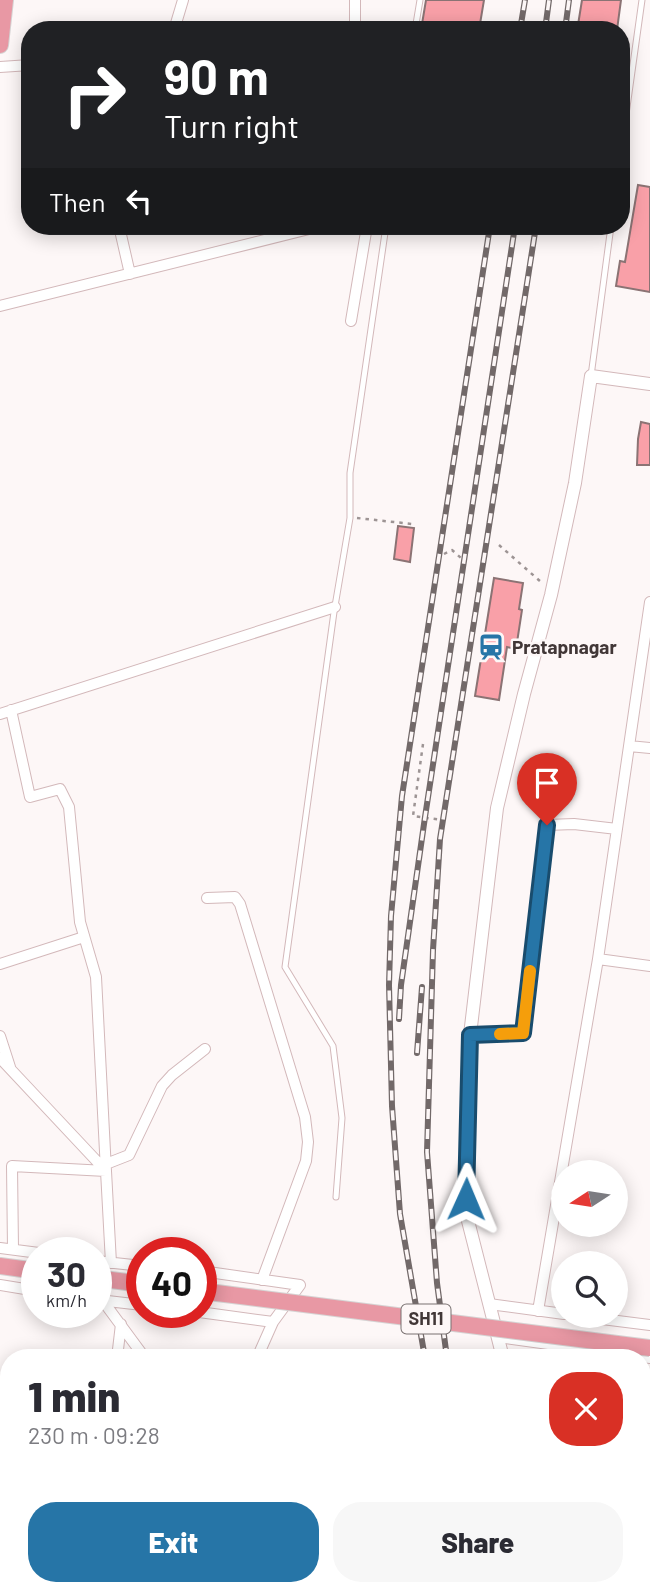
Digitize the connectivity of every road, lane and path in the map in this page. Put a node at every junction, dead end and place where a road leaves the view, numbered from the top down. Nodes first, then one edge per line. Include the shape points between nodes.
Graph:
1 (5, 0) edge
2 (183, 0) edge
3 (355, 0) edge
4 (420, 0) edge
5 (642, 0) edge
6 (177, 21) edge
7 (355, 21) edge
8 (416, 21) edge
9 (0, 45) edge
10 (21, 66) edge
11 (0, 67) edge
12 (630, 86) edge
13 (121, 235) edge
14 (285, 235) edge
15 (365, 235) edge
16 (385, 235) edge
17 (610, 235) edge
18 (130, 274) junction
19 (0, 306) edge
20 (351, 321) dead end
21 (591, 376) junction
22 (650, 384) edge
23 (350, 518) junction
24 (412, 524) dead end
25 (499, 545) dead end
26 (444, 554) dead end
27 (461, 558) dead end
28 (551, 592) junction
29 (650, 602) edge
30 (335, 607) junction
31 (636, 694) junction
32 (650, 696) edge
33 (6, 712) edge
34 (423, 744) dead end
35 (629, 746) junction
36 (650, 748) edge
37 (442, 820) dead end
38 (617, 829) junction
39 (207, 898) dead end
40 (85, 937) junction
41 (598, 958) junction
42 (0, 964) edge
43 (650, 966) edge
44 (470, 1035) junction
45 (0, 1036) edge
46 (205, 1049) dead end
47 (0, 1058) edge
48 (11, 1069) junction
49 (106, 1167) junction
50 (336, 1197) dead end
51 (110, 1237) edge
52 (0, 1248) edge
53 (13, 1250) junction
54 (21, 1251) edge
55 (0, 1266) edge
56 (21, 1269) edge
57 (217, 1273) edge
58 (262, 1280) junction
59 (0, 1285) edge
60 (21, 1288) edge
61 (217, 1293) edge
62 (489, 1304) junction
63 (538, 1311) junction
64 (551, 1312) edge
65 (112, 1314) edge
66 (217, 1314) edge
67 (273, 1322) junction
68 (628, 1322) edge
69 (121, 1324) junction
70 (650, 1325) edge
71 (498, 1337) junction
72 (650, 1348) edge
73 (118, 1349) edge
74 (139, 1349) edge
75 (261, 1349) edge
76 (501, 1349) edge
77 (565, 1349) edge

1 - 9 main road
2 - 6 street
3 - 7 street
4 - 8 lane
5 - 12 lane
10 - 11 street
13 - 18 street
14 - 18 street
15 - 20 street
16 - 23 lane via 351,473
17 - 21 lane
18 - 19 street
21 - 22 street
21 - 28 street via 575,484
23 - 24 path
23 - 30 lane
25 - 28 path
26 - 27 path via 452,550
28 - 44 street via 497,808
29 - 31 street
30 - 33 street
30 - 50 lane via 285,967 333,1046 342,1118
31 - 32 street
31 - 35 street
33 - 40 street via 30,797 60,789 69,807
34 - 37 path via 413,816
35 - 36 street
35 - 38 street
38 - 41 street
38 - 44 street via 547,825 523,1033
39 - 58 street via 235,897 240,904 308,1142 306,1161
40 - 42 street
40 - 49 street via 96,977
41 - 43 street
41 - 63 street
44 - 62 street via 466,1213
45 - 48 street
46 - 49 street via 162,1086 129,1156
47 - 48 street
48 - 49 street
49 - 51 street
49 - 53 street via 12,1166
52 - 53 street
53 - 54 street
55 - 56 main road
57 - 58 street
58 - 67 street via 300,1285
59 - 60 street
61 - 72 main road, SH11, bridge
62 - 63 street
62 - 71 street
63 - 64 street
65 - 69 street
66 - 67 street
67 - 75 street
68 - 70 street
69 - 73 street
69 - 74 street
71 - 76 street
71 - 77 street

